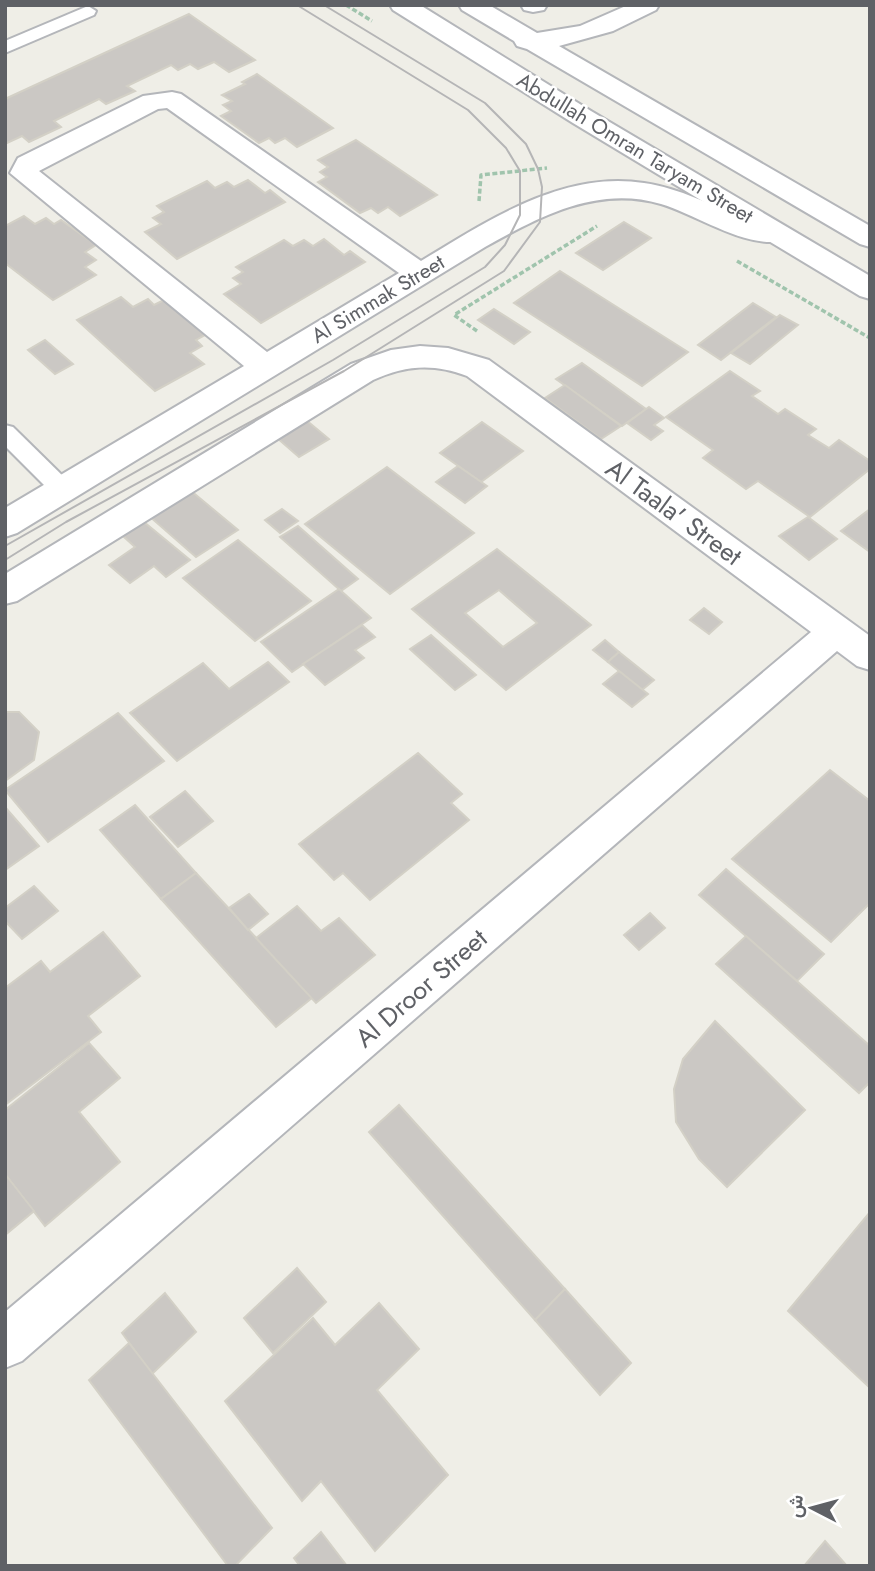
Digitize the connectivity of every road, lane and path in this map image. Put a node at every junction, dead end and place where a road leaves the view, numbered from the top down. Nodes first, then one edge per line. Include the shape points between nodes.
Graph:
1 (402, 5) edge
2 (428, 5) edge
3 (471, 5) edge
4 (638, 10) edge
5 (88, 11) dead end
6 (533, 40) junction
7 (5, 48) edge
8 (624, 95) junction
9 (597, 226) dead end
10 (777, 234) junction
11 (870, 237) edge
12 (734, 260) dead end
13 (420, 274) junction
14 (870, 289) edge
15 (870, 338) edge
16 (265, 367) junction
17 (478, 368) junction
18 (5, 433) edge
19 (62, 489) junction
20 (5, 524) edge
21 (5, 591) edge
22 (836, 631) junction
23 (870, 656) edge
24 (5, 1344) edge

1 - 10 street, Abdullah Omran Taryam Street
2 - 6 street via 480,34
3 - 6 street, Abdullah Omran Taryam Street
4 - 6 street via 586,34
4 - 8 street via 613,29 604,44 603,61
5 - 7 lane
6 - 8 street, Abdullah Omran Taryam Street
8 - 11 street, Abdullah Omran Taryam Street
9 - 17 path via 454,314 484,335
10 - 13 street, Al Simmak Street via 735,226 670,197 603,190 543,204
10 - 14 street, Abdullah Omran Taryam Street
12 - 15 path
13 - 16 street, Al Simmak Street
13 - 16 street via 172,100 152,102 28,164 24,173
16 - 19 street, Al Simmak Street
17 - 21 street, Al Taala' Street via 440,356 379,363
17 - 22 street, Al Taala' Street
18 - 19 lane
19 - 20 street, Al Simmak Street
22 - 23 street, Al Taala' Street
22 - 24 street, Al Droor Street

